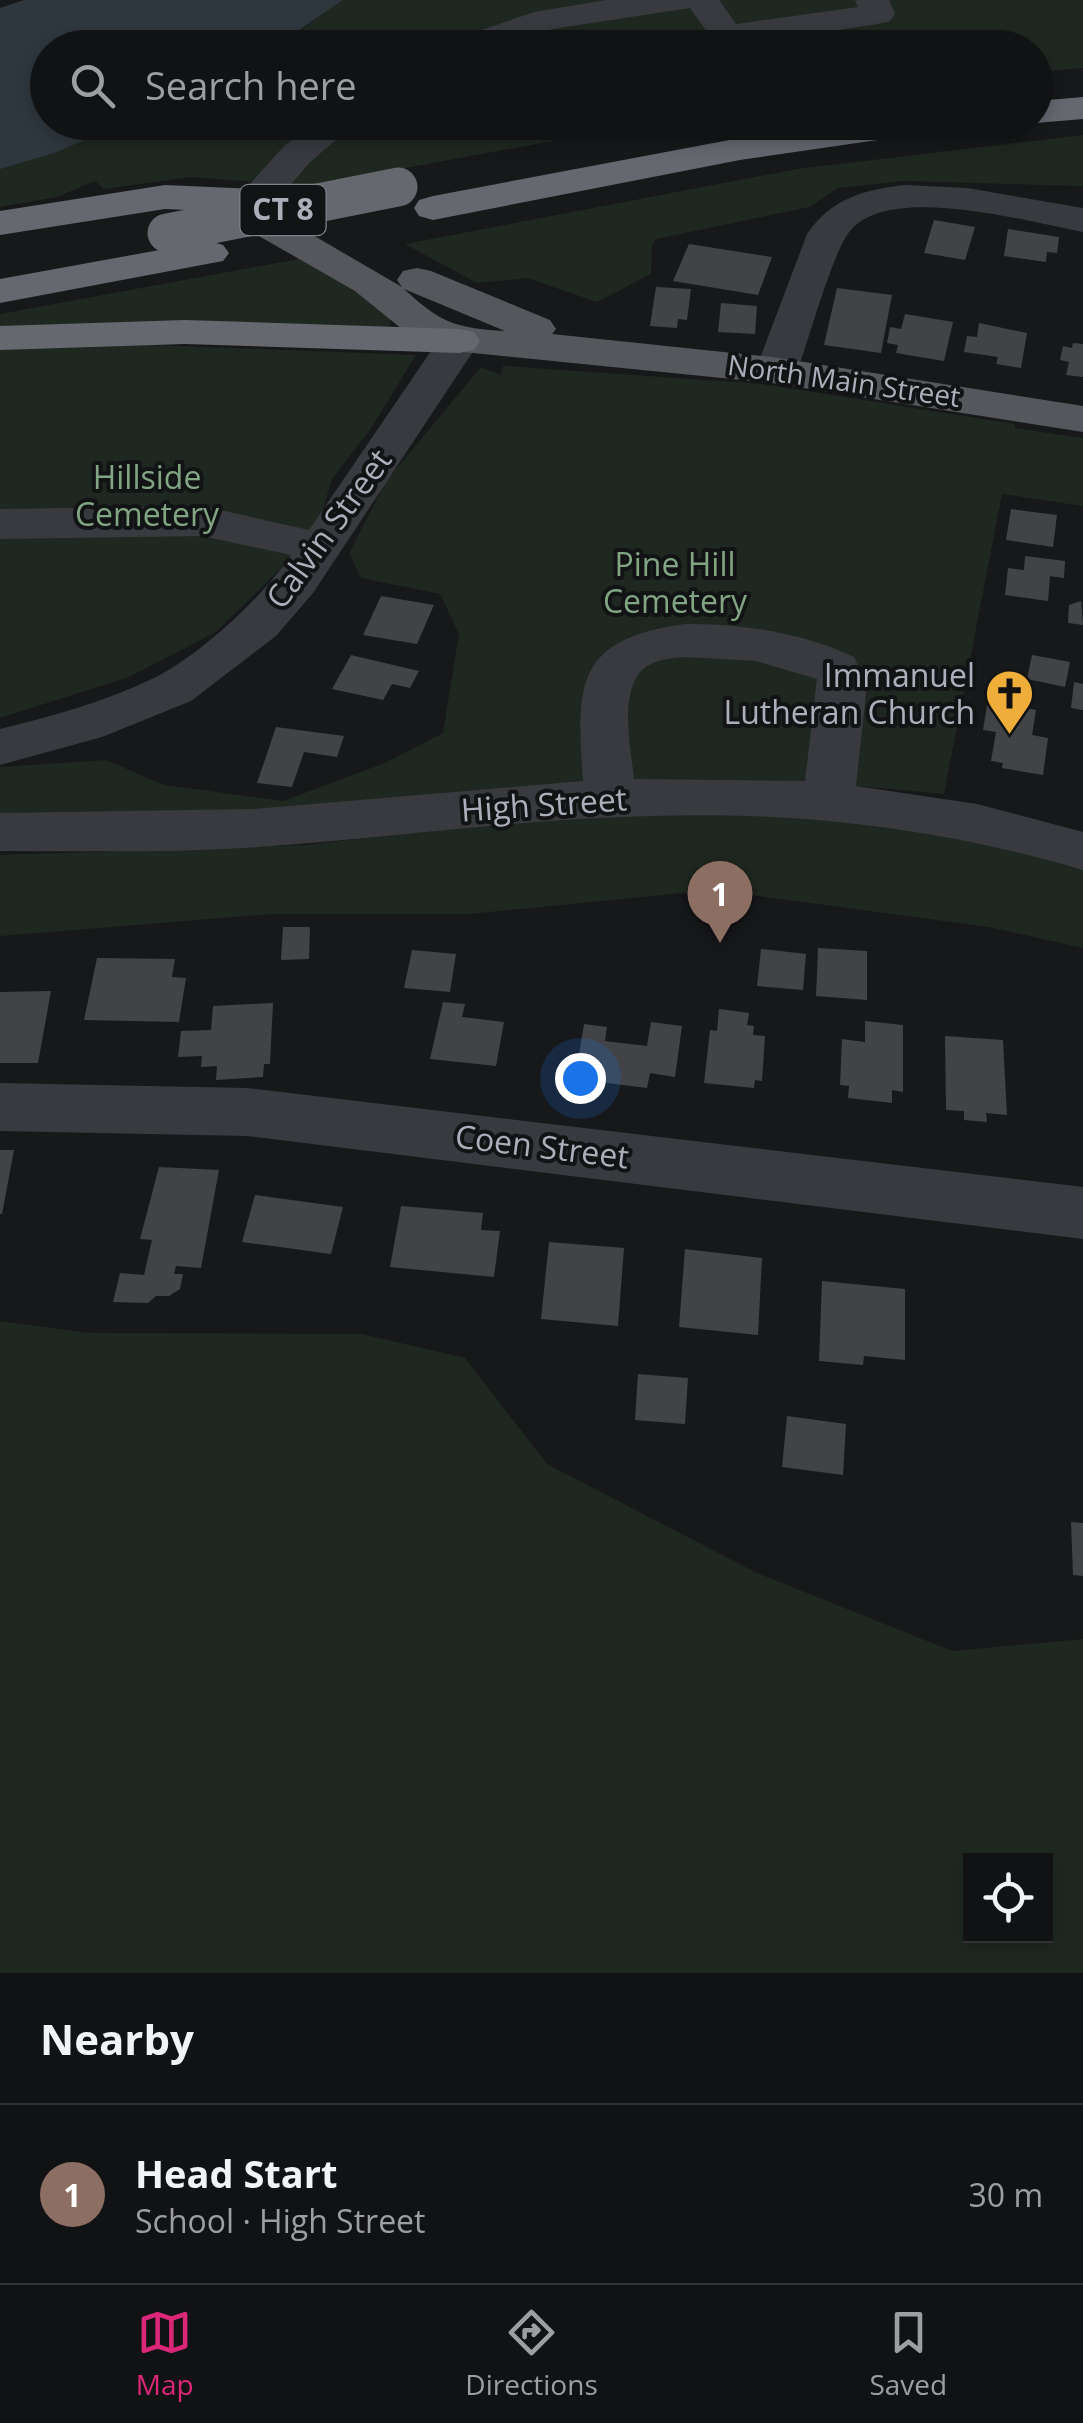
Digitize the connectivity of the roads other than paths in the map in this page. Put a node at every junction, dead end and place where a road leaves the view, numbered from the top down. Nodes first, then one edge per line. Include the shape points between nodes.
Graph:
1 (679, 0) edge
2 (702, 0) edge
3 (872, 0) edge
4 (514, 30) edge
5 (724, 30) edge
6 (769, 30) edge
7 (1083, 84) edge
8 (1053, 85) edge
9 (1083, 108) edge
10 (1053, 111) edge
11 (315, 140) edge
12 (647, 140) edge
13 (802, 140) edge
14 (256, 201) junction
15 (1083, 220) edge
16 (0, 223) edge
17 (0, 262) edge
18 (417, 280) junction
19 (0, 290) edge
20 (0, 338) edge
21 (459, 341) junction
22 (605, 350) junction
23 (777, 369) junction
24 (1083, 418) edge
25 (0, 524) edge
26 (300, 542) dead end
27 (0, 747) edge
28 (610, 801) junction
29 (828, 803) junction
30 (0, 832) edge
31 (1083, 851) edge
32 (0, 1107) edge
33 (1083, 1213) edge

1 - 4 street via 546,19
2 - 5 street
3 - 6 street via 878,14
7 - 8 highway
9 - 10 highway
11 - 14 street
12 - 17 highway, CT 8, bridge
13 - 19 highway, CT 8
14 - 16 highway via 165,197
14 - 18 main road, North Main Street via 304,218
14 - 21 main road, North Main Street via 266,224 368,281 422,329
15 - 23 street via 932,198 854,208 826,234
18 - 21 main road
18 - 22 main road, North Main Street
20 - 21 highway via 185,332
21 - 22 main road, North Main Street
21 - 27 street, Calvin Street via 297,582 259,626 174,688 84,726
22 - 23 main road, North Main Street
23 - 24 main road, North Main Street
25 - 26 street via 202,521
28 - 29 street, High Street
28 - 29 street via 606,732 614,671 641,648 686,639 787,652 837,669 843,685
28 - 30 street, High Street via 197,832
29 - 31 street, High Street via 955,818
32 - 33 street, Coen Street via 246,1112

